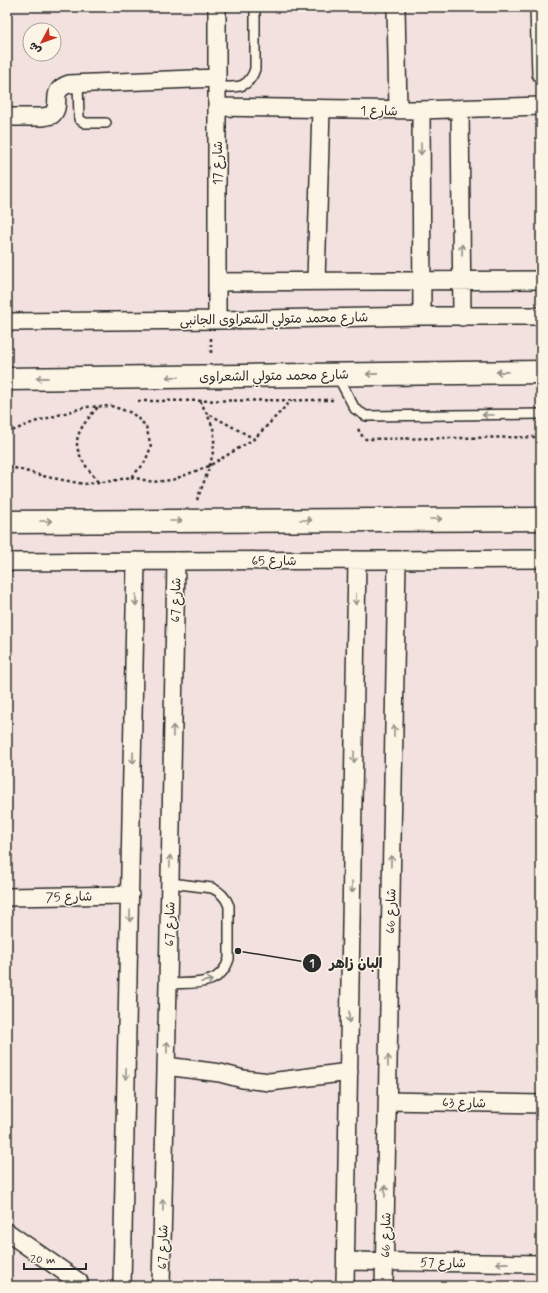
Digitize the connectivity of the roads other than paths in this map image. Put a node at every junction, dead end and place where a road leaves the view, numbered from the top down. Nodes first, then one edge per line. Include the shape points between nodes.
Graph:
1 (216, 7) edge
2 (255, 7) edge
3 (396, 7) edge
4 (539, 7) edge
5 (541, 74) edge
6 (78, 83) junction
7 (217, 83) junction
8 (541, 106) edge
9 (217, 107) junction
10 (321, 109) junction
11 (460, 109) junction
12 (398, 110) junction
13 (421, 110) junction
14 (7, 117) edge
15 (106, 123) dead end
16 (421, 280) junction
17 (462, 280) junction
18 (541, 280) edge
19 (316, 281) junction
20 (217, 282) junction
21 (422, 316) junction
22 (541, 316) edge
23 (462, 317) junction
24 (213, 320) junction
25 (7, 322) edge
26 (541, 372) edge
27 (337, 374) junction
28 (7, 379) edge
29 (541, 414) edge
30 (541, 519) edge
31 (7, 522) edge
32 (541, 559) edge
33 (357, 560) junction
34 (397, 560) junction
35 (136, 561) junction
36 (176, 561) junction
37 (7, 562) edge
38 (170, 883) junction
39 (130, 895) junction
40 (7, 897) edge
41 (168, 984) junction
42 (166, 1066) junction
43 (349, 1072) junction
44 (387, 1101) junction
45 (541, 1104) edge
46 (7, 1232) edge
47 (346, 1261) junction
48 (384, 1262) junction
49 (541, 1264) edge
50 (79, 1282) dead end
51 (122, 1286) edge
52 (161, 1286) edge
53 (345, 1286) edge
54 (384, 1286) edge

1 - 7 street, شارع 17
2 - 7 lane via 253,75 249,81 237,87
3 - 12 street
4 - 5 street
6 - 7 street
6 - 14 street via 60,88 52,115
6 - 15 lane via 79,118 85,122
7 - 9 street, شارع 17
8 - 11 street, شارع 1
9 - 10 street, شارع 1
9 - 20 street, شارع 17
10 - 12 street, شارع 1
10 - 19 street
11 - 13 street, شارع 1
17 -> 11 street
12 - 13 street, شارع 1
13 -> 16 street
16 - 17 street
16 - 19 street
16 - 21 street
17 - 18 street
17 - 23 street
19 - 20 street
20 - 24 street, شارع 17
21 - 23 street, شارع محمد متولي الشعراوى الجانبى
21 - 24 street, شارع محمد متولي الشعراوى الجانبى
22 - 23 street, شارع محمد متولي الشعراوى الجانبى
24 - 25 street, شارع محمد متولي الشعراوى الجانبى
26 -> 27 street, شارع محمد متولي الشعراوى
27 -> 28 street, شارع محمد متولي الشعراوى
29 -> 27 lane via 366,416 356,409
31 -> 30 street
32 - 34 street, شارع 65
33 - 34 street, شارع 65
33 - 36 street, شارع 65
33 -> 43 street
44 -> 34 street, شارع 66
35 - 36 street, شارع 65
35 - 37 street, شارع 65
35 -> 39 street
38 -> 36 street, شارع 67
38 - 41 street, شارع 67
41 -> 38 lane via 208,982 216,979 229,959 227,900 218,890 212,888
39 - 40 street, شارع 75
39 -> 51 street
42 -> 41 street, شارع 67
42 - 43 street via 270,1082
52 -> 42 street, شارع 67
43 - 47 street
44 - 45 street, شارع 63
48 -> 44 street, شارع 66
46 - 50 street
47 - 48 street, شارع 57
47 - 53 street
49 -> 48 street, شارع 57
48 - 54 street, شارع 66

